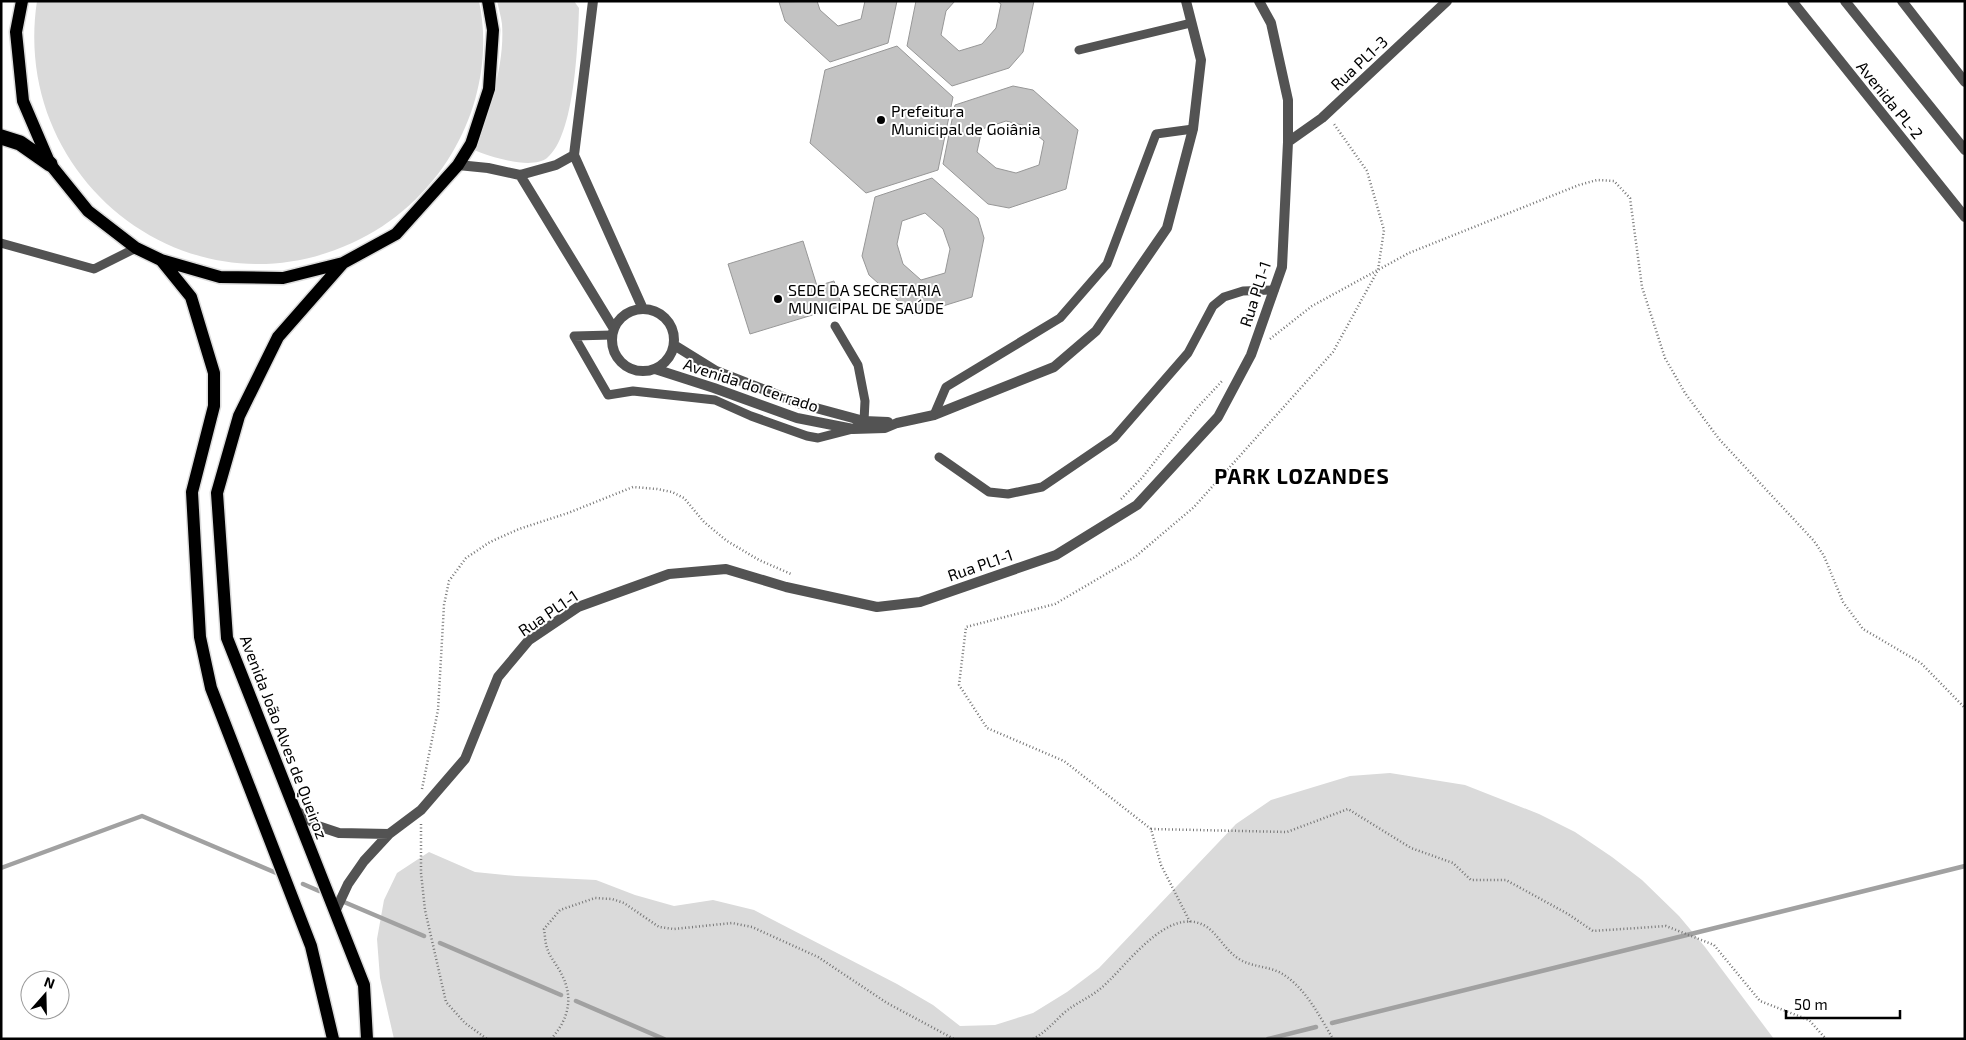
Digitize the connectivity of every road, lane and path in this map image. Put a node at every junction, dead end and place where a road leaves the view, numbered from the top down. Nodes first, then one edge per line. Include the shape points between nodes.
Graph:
1 (22, 1) edge
2 (488, 1) edge
3 (593, 1) edge
4 (1186, 1) edge
5 (1259, 1) edge
6 (1447, 1) edge
7 (1792, 1) edge
8 (1845, 1) edge
9 (1902, 1) edge
10 (1191, 23) junction
11 (1079, 50) dead end
12 (1965, 82) edge
13 (1327, 114) junction
14 (1193, 129) junction
15 (1, 138) edge
16 (1288, 142) junction
17 (1965, 150) edge
18 (574, 155) junction
19 (50, 164) junction
20 (458, 165) junction
21 (520, 175) junction
22 (1965, 217) edge
23 (1, 243) edge
24 (136, 248) junction
25 (161, 260) junction
26 (343, 263) junction
27 (1274, 290) junction
28 (643, 310) junction
29 (835, 326) dead end
30 (613, 332) junction
31 (674, 345) junction
32 (654, 369) junction
33 (716, 371) junction
34 (714, 388) junction
35 (715, 400) junction
36 (934, 414) junction
37 (864, 420) junction
38 (897, 423) junction
39 (853, 429) junction
40 (939, 457) dead end
41 (294, 809) junction
42 (1151, 829) junction
43 (389, 834) junction
44 (335, 912) junction
45 (1190, 922) junction
46 (333, 1039) edge
47 (367, 1039) edge
48 (551, 1039) edge
49 (954, 1039) edge
50 (1033, 1039) edge
51 (1333, 1039) edge
52 (1826, 1039) edge

1 - 19 main road via 16,32 23,101
2 - 20 main road via 493,30 489,89 471,144
3 - 18 street
4 - 10 street, Avenida do Cerrado
5 - 16 street, Rua PL1-1 via 1271,23 1288,100
6 - 13 street, Rua PL1-3
7 - 22 street, Avenida PL-2
8 - 17 street, Avenida PL-2
9 - 12 street
10 - 11 lane
10 - 14 street, Avenida do Cerrado via 1201,60
13 - 16 street, Rua PL1-3
13 - 42 path via 1367,171 1384,230 1378,270 1333,352 1194,507 1135,557 1055,604 966,627 959,685 987,728 1064,761
14 - 36 lane via 1156,134 1107,264 1060,318 946,387
14 - 36 street, Avenida do Cerrado via 1168,228 1096,331 1054,367
15 - 19 highway via 20,143
16 - 27 street, Rua PL1-1 via 1282,267
18 - 21 street via 556,165
18 - 28 street
19 - 24 main road via 88,212
20 - 21 street
20 - 26 main road via 396,234
21 - 30 street
23 - 24 lane via 94,269
24 - 25 main road
25 - 26 main road via 220,277 282,278
25 - 46 main road via 191,297 214,373 214,406 192,492 200,637 211,688 311,946
26 - 41 main road, Avenida João Alves de Queiroz via 278,337 240,416 218,493 227,638
27 - 40 lane via 1243,291 1224,297 1213,306 1188,353 1114,438 1042,488 1008,494 989,492
27 - 43 street, Rua PL1-1 via 1251,355 1218,418 1137,505 1056,555 920,602 877,606 786,587 726,569 669,574 578,607 529,640 498,677 465,759 421,810
28 - 30 street via 626,314
28 - 31 street via 654,311 666,321 673,334
29 - 37 lane via 858,365 865,401
30 - 32 street via 612,346 623,365 644,372
30 - 35 lane via 574,336 608,394 633,391
31 - 32 street via 664,363
31 - 33 street, Avenida do Cerrado
32 - 34 street, Avenida do Cerrado
33 - 34 lane
33 - 37 street, Avenida do Cerrado via 801,404
34 - 35 lane
34 - 39 street, Avenida do Cerrado via 797,418
35 - 39 lane via 807,436 818,438
36 - 38 street, Avenida do Cerrado
37 - 38 street, Avenida do Cerrado
37 - 39 lane
38 - 39 street, Avenida do Cerrado via 885,428
41 - 43 street via 318,826 339,834
41 - 44 main road, Avenida João Alves de Queiroz
42 - 45 path via 1161,865
42 - 52 path via 1287,832 1348,809 1411,848 1453,863 1471,880 1506,880 1568,914 1593,932 1666,926 1714,944 1760,1001 1809,1020
43 - 44 street, Rua PL1-1 via 348,884
44 - 47 main road, Avenida João Alves de Queiroz via 364,985
45 - 50 path via 1173,925 1157,933 1100,989 1066,1011
45 - 51 path via 1206,927 1234,956 1248,965 1277,971 1293,981
48 - 49 path via 568,1013 568,994 563,977 547,949 544,929 560,910 595,898 624,903 659,927 674,929 732,923 752,927 818,957 887,1003

